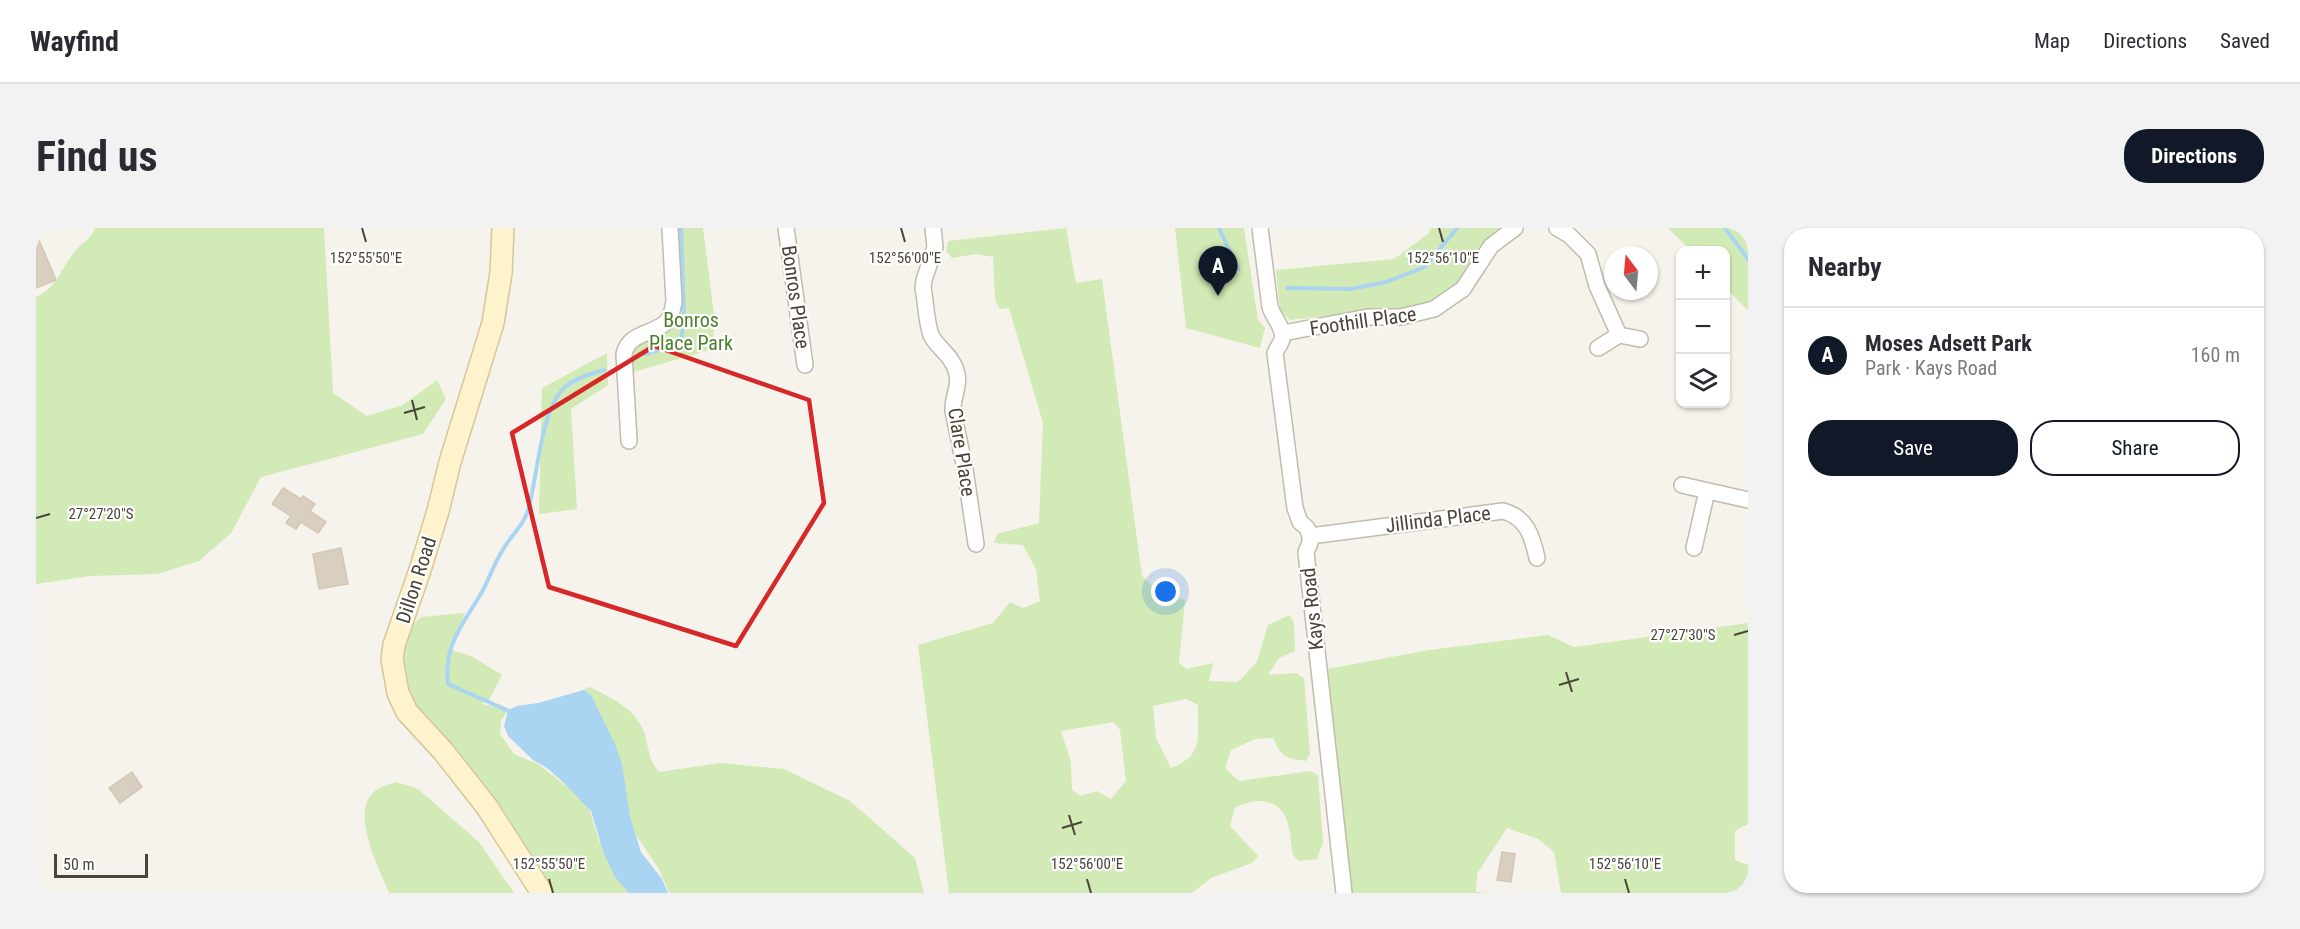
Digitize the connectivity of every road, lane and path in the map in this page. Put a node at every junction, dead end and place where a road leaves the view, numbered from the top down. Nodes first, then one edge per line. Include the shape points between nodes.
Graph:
1 (503, 228) edge
2 (670, 228) edge
3 (786, 228) edge
4 (933, 228) edge
5 (1260, 228) edge
6 (1515, 228) edge
7 (1557, 228) edge
8 (1283, 333) junction
9 (1618, 335) junction
10 (1640, 339) dead end
11 (1599, 348) dead end
12 (805, 365) dead end
13 (629, 441) dead end
14 (1682, 485) dead end
15 (1707, 491) junction
16 (1748, 500) edge
17 (1310, 536) junction
18 (976, 544) dead end
19 (1694, 548) dead end
20 (1537, 558) dead end
21 (542, 893) edge
22 (1344, 893) edge

1 - 21 main road, Dillon Road via 493,323 392,659 398,693 407,712 487,807
2 - 13 street via 675,301 672,312 662,325 634,338 625,348
3 - 12 street, Bonros Place
4 - 18 street, Clare Place via 935,247 923,288 932,337 957,372 953,411
5 - 8 street via 1270,307
6 - 8 street, Foothill Place via 1491,246 1463,290 1434,309
7 - 9 street via 1588,254
8 - 17 street via 1275,353 1295,508
9 - 10 street
9 - 11 street
14 - 15 street
15 - 16 street
15 - 19 street
17 - 20 street, Jillinda Place via 1503,510 1516,514 1528,530
17 - 22 street, Kays Road via 1306,552

